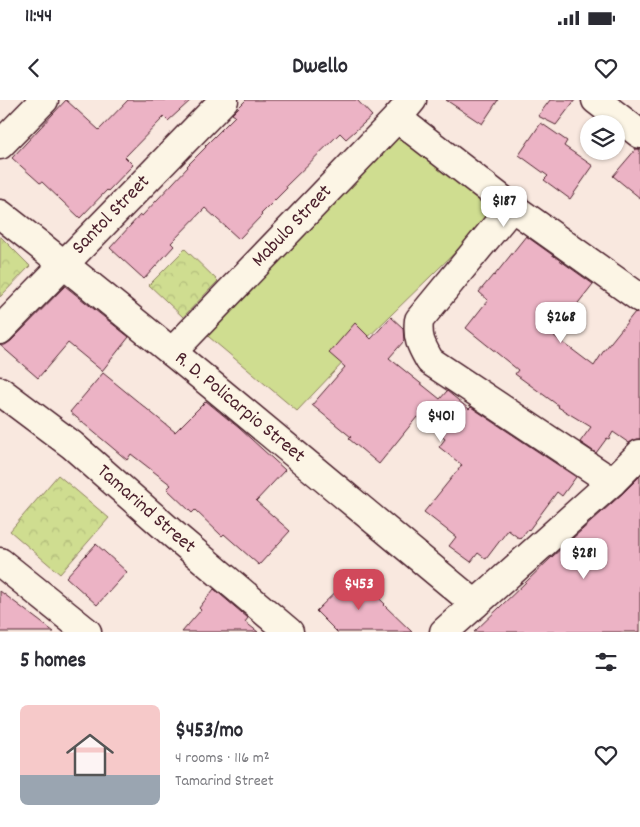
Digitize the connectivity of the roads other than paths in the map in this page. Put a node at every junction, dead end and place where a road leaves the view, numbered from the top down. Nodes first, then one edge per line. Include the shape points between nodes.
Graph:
1 (44, 100) edge
2 (224, 100) edge
3 (596, 100) edge
4 (404, 109) edge
5 (640, 134) edge
6 (0, 145) edge
7 (512, 208) junction
8 (0, 214) edge
9 (64, 264) junction
10 (640, 298) edge
11 (0, 330) edge
12 (172, 352) junction
13 (0, 391) edge
14 (640, 454) edge
15 (612, 482) junction
16 (0, 562) edge
17 (475, 604) junction
18 (87, 632) edge
19 (289, 632) edge
20 (444, 632) edge

1 - 6 street
2 - 9 street, Santol Street
3 - 5 street
4 - 7 street
4 - 12 street, Mabulo Street
7 - 10 street
7 - 15 street via 419,320 422,347 430,361
8 - 9 street, R. D. Policarpio Street
9 - 11 street, Santol Street
9 - 12 street, R. D. Policarpio Street
12 - 17 street, R. D. Policarpio Street
13 - 19 street, Tamarind Street via 72,445
14 - 15 street
15 - 17 street
16 - 18 street
17 - 20 street

